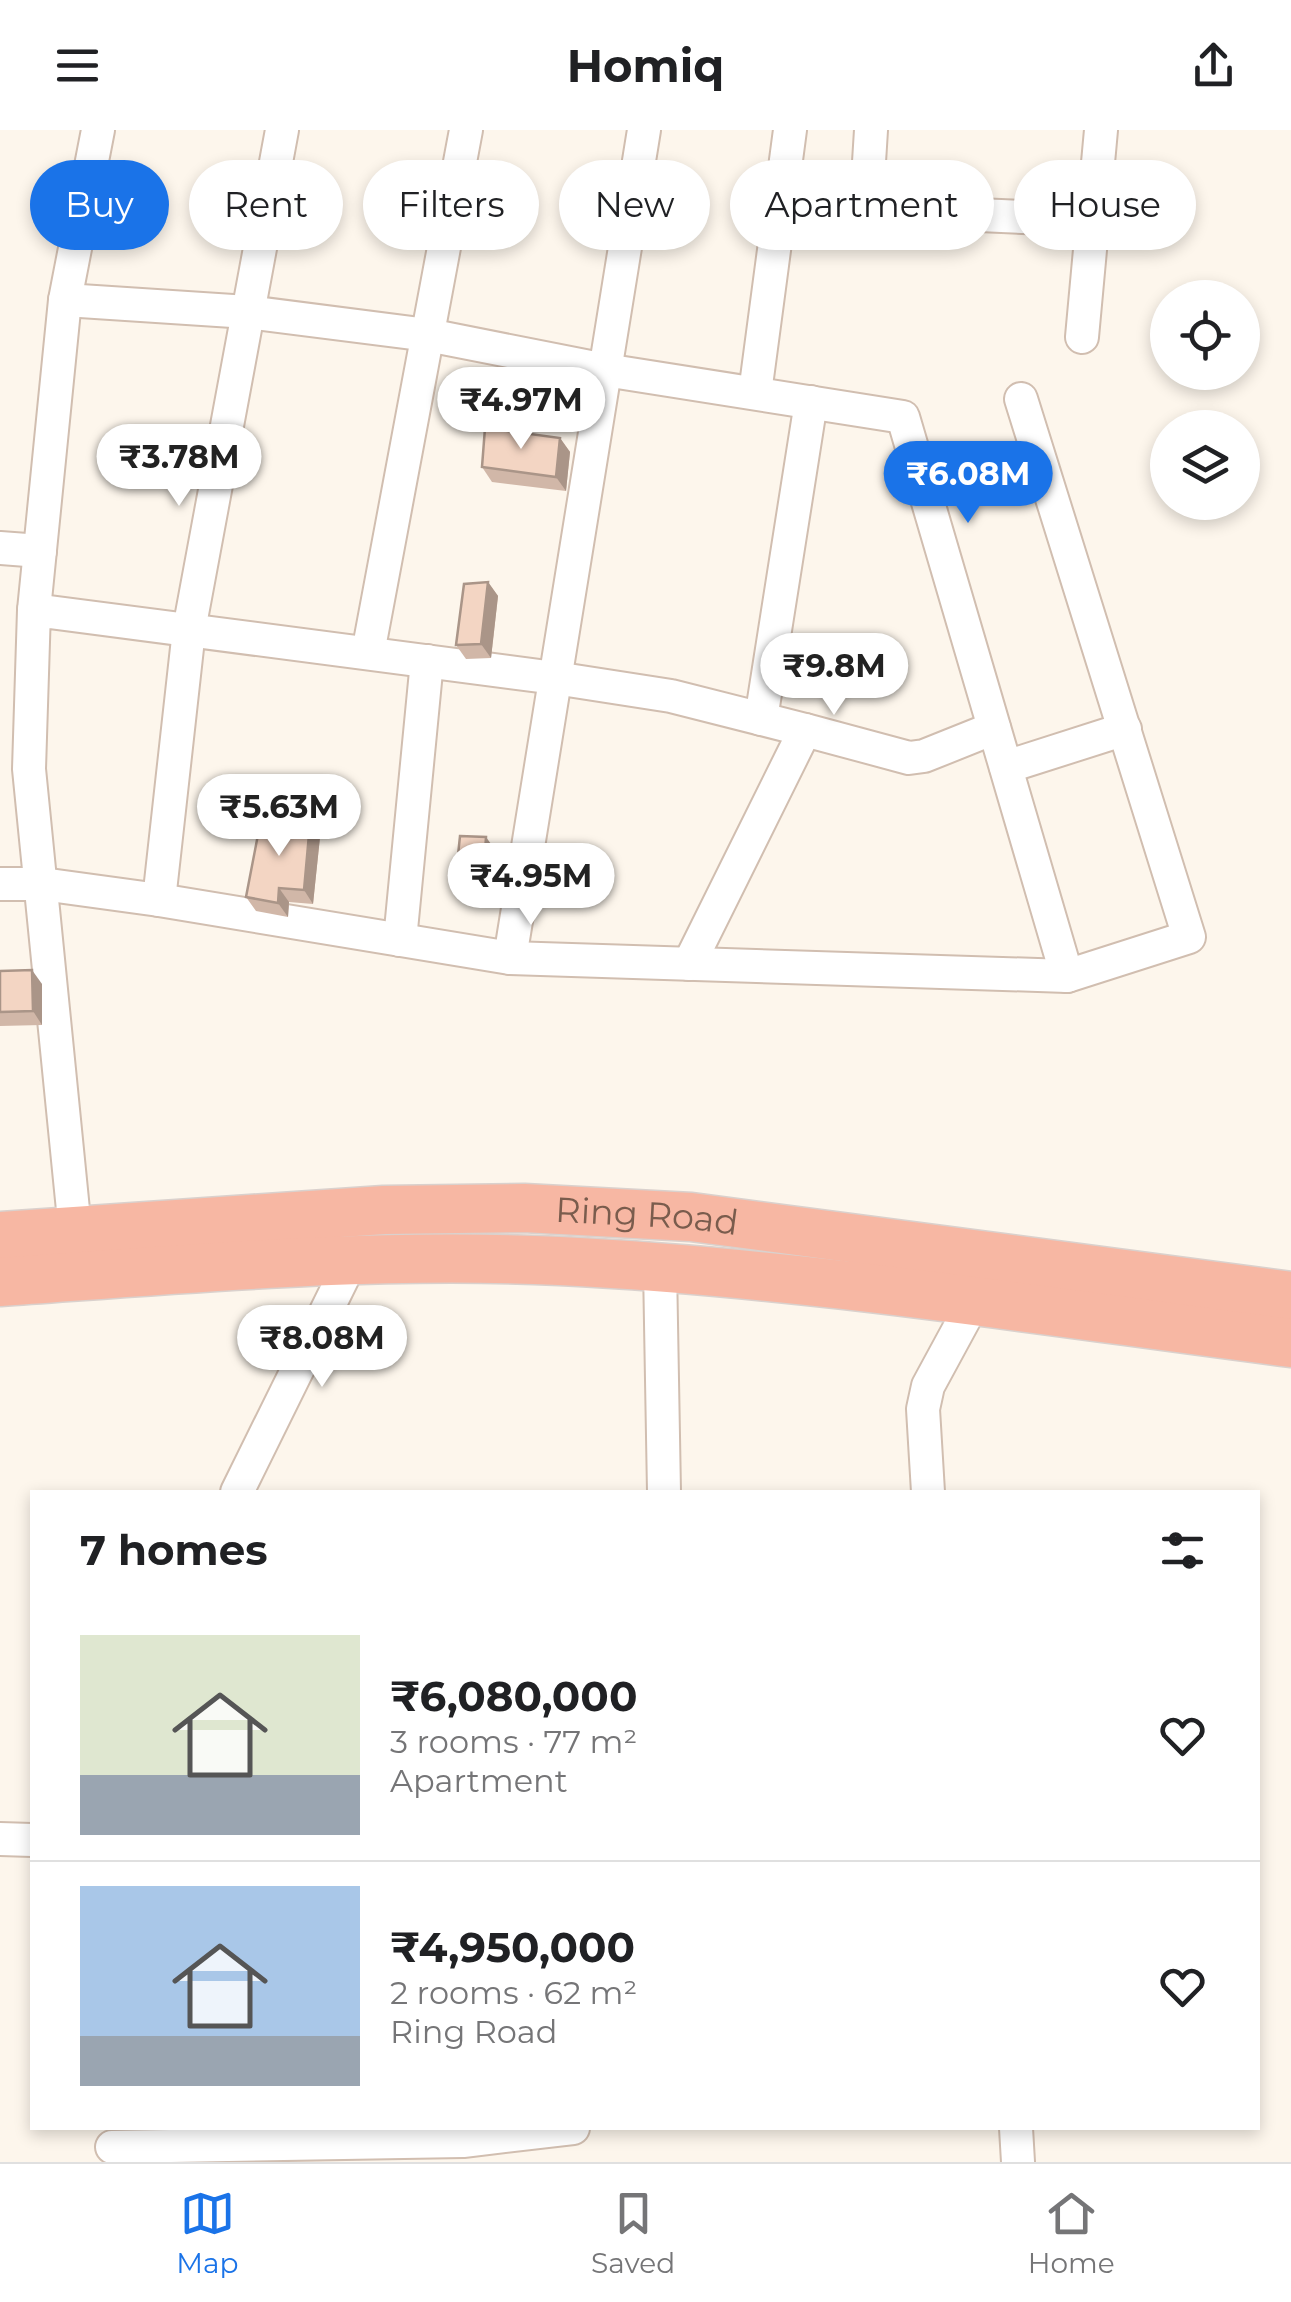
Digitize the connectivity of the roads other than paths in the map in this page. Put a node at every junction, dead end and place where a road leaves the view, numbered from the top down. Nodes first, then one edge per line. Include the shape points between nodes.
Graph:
1 (98, 130) edge
2 (282, 130) edge
3 (466, 130) edge
4 (644, 130) edge
5 (790, 130) edge
6 (871, 130) edge
7 (1101, 130) edge
8 (1098, 160) edge
9 (1014, 217) edge
10 (1089, 250) edge
11 (65, 300) junction
12 (248, 312) junction
13 (428, 335) junction
14 (1082, 338) dead end
15 (606, 370) junction
16 (755, 393) junction
17 (1020, 400) dead end
18 (811, 402) junction
19 (0, 548) edge
20 (40, 552) junction
21 (34, 610) junction
22 (188, 630) junction
23 (368, 653) junction
24 (427, 661) junction
25 (555, 678) junction
26 (761, 719) junction
27 (994, 728) junction
28 (1125, 729) junction
29 (806, 730) junction
30 (1006, 767) junction
31 (0, 884) edge
32 (42, 884) junction
33 (159, 900) junction
34 (400, 940) junction
35 (510, 958) junction
36 (689, 964) junction
37 (1067, 976) junction
38 (75, 1230) junction
39 (0, 1236) edge
40 (352, 1260) junction
41 (660, 1267) junction
42 (0, 1282) edge
43 (1291, 1296) edge
44 (973, 1303) junction
45 (1291, 1343) edge
46 (238, 1490) edge
47 (664, 1490) edge
48 (928, 1490) edge
49 (0, 1838) edge
50 (30, 1840) edge
51 (557, 2130) edge
52 (1016, 2130) edge
53 (112, 2145) edge
54 (392, 2152) edge
55 (1018, 2162) edge

1 - 11 street
2 - 12 street
3 - 13 street
4 - 15 street
5 - 16 street
6 - 9 street via 866,210
7 - 8 street
10 - 14 street
11 - 12 street
11 - 20 street
12 - 13 street
12 - 22 street
13 - 15 street
13 - 23 street
15 - 16 street
15 - 25 street
16 - 18 street
17 - 28 street
18 - 26 street
18 - 27 street via 903,417
19 - 20 street
20 - 21 street
21 - 22 street
21 - 32 street via 28,769
22 - 23 street
22 - 33 street
23 - 24 street
24 - 25 street
24 - 34 street
25 - 26 street
25 - 35 street
26 - 29 street
27 - 29 street via 909,758
27 - 30 street
28 - 30 street
28 - 37 street via 1189,937
29 - 36 street
30 - 37 street
31 - 32 street
32 - 33 street
32 - 38 street
33 - 34 street
34 - 35 street
35 - 36 street
36 - 37 street
38 - 39 highway, Ring Road
38 - 43 highway, Ring Road via 384,1210 542,1208 691,1217
40 - 41 highway, Ring Road
40 - 42 highway, Ring Road
40 - 46 street
41 - 44 highway, Ring Road
41 - 47 street
44 - 45 highway, Ring Road
44 - 48 street via 928,1386
49 - 50 street
51 - 54 street
52 - 55 street
53 - 54 street

